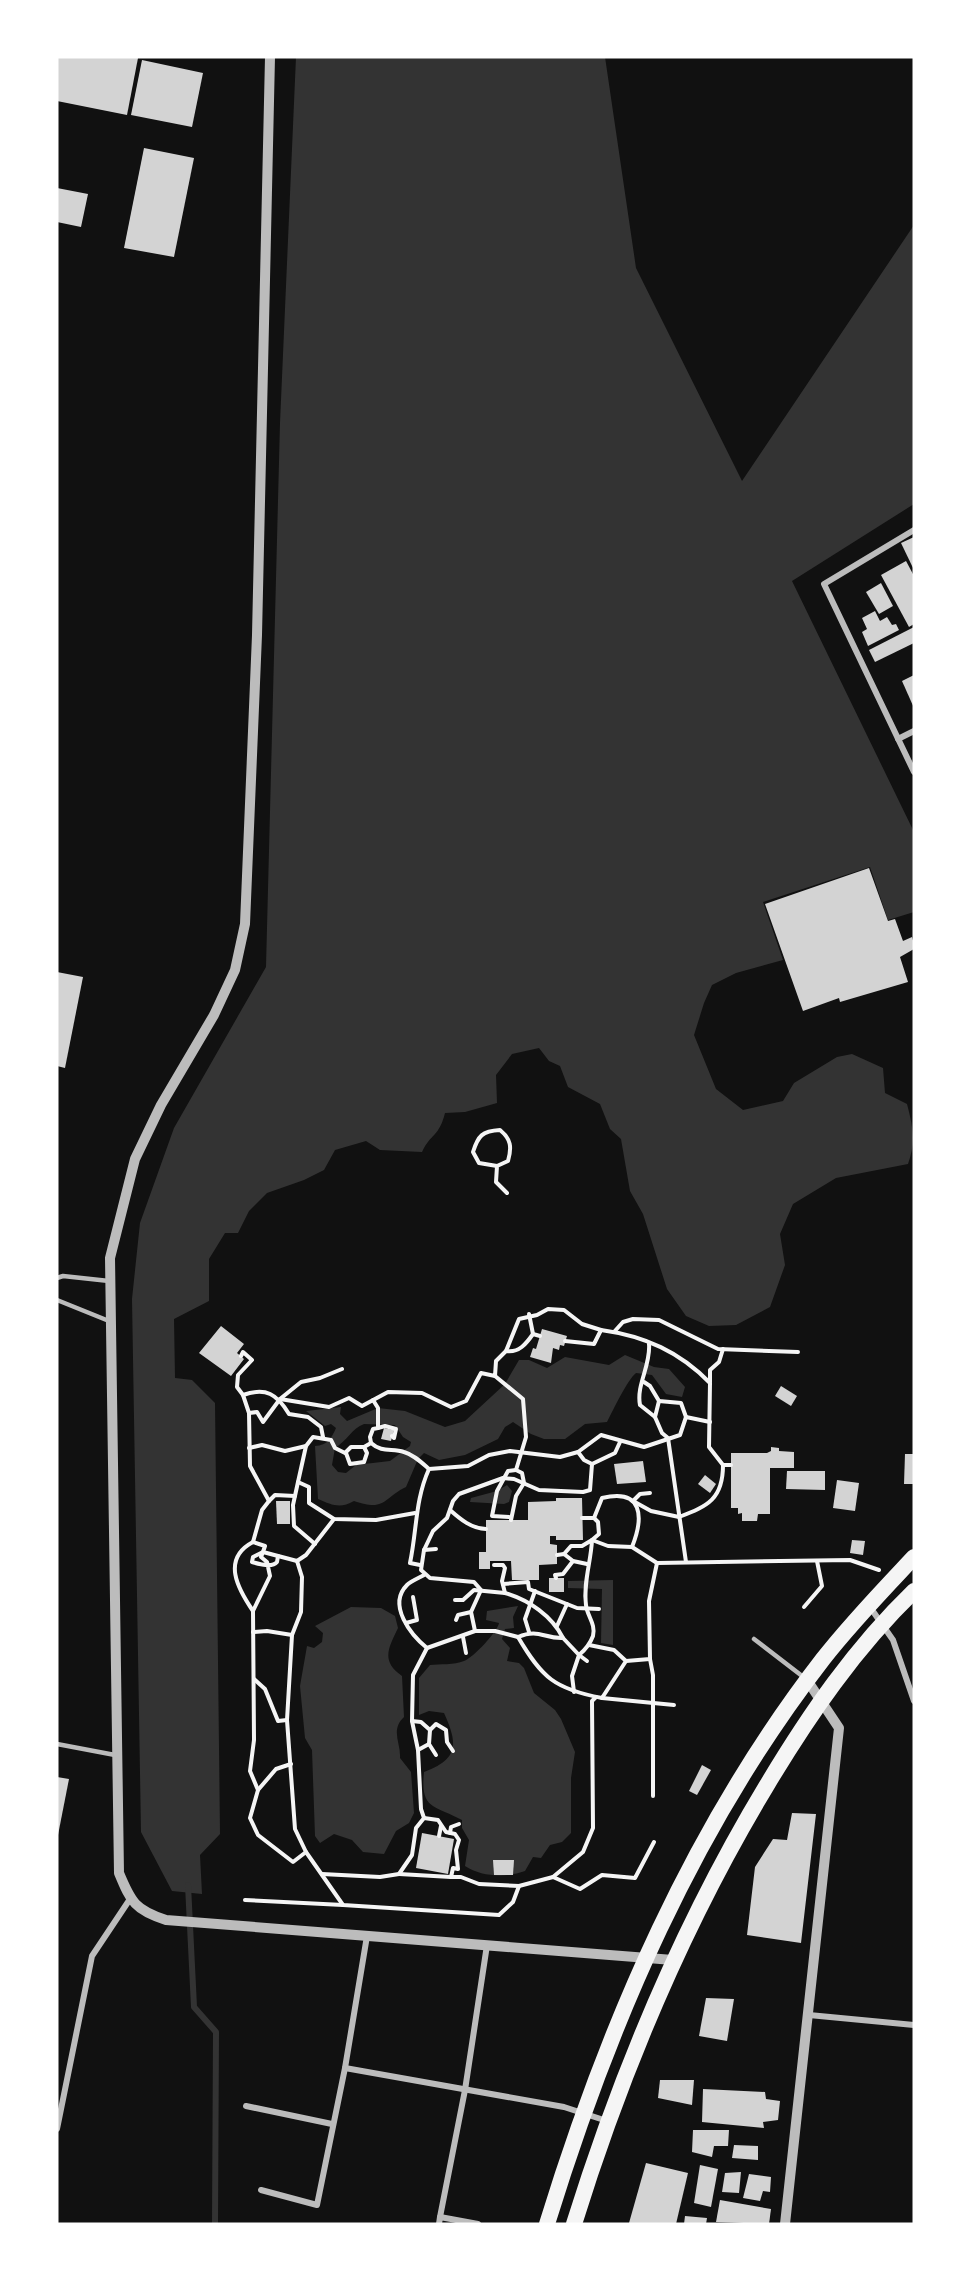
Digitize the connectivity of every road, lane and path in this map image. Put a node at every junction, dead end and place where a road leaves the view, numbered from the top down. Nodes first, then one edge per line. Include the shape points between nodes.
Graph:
1 (270, 57) edge
2 (914, 530) edge
3 (914, 731) edge
4 (898, 739) junction
5 (914, 772) edge
6 (497, 1166) junction
7 (507, 1193) dead end
8 (57, 1278) edge
9 (110, 1281) junction
10 (57, 1300) edge
11 (529, 1316) junction
12 (109, 1321) junction
13 (601, 1330) junction
14 (614, 1332) junction
15 (533, 1334) junction
16 (540, 1336) dead end
17 (565, 1341) dead end
18 (649, 1343) junction
19 (723, 1349) junction
20 (506, 1351) junction
21 (798, 1352) dead end
22 (241, 1356) dead end
23 (342, 1369) dead end
24 (495, 1376) junction
25 (644, 1382) junction
26 (710, 1383) junction
27 (243, 1395) junction
28 (280, 1399) junction
29 (373, 1400) junction
30 (659, 1401) junction
31 (249, 1413) junction
32 (655, 1417) junction
33 (686, 1417) junction
34 (710, 1422) junction
35 (378, 1426) junction
36 (393, 1436) dead end
37 (323, 1437) junction
38 (668, 1438) junction
39 (620, 1442) junction
40 (371, 1443) junction
41 (306, 1446) junction
42 (364, 1447) junction
43 (249, 1448) junction
44 (524, 1450) junction
45 (578, 1452) junction
46 (345, 1453) junction
47 (592, 1464) junction
48 (723, 1465) junction
49 (731, 1465) dead end
50 (429, 1469) junction
51 (516, 1470) junction
52 (503, 1478) junction
53 (298, 1482) junction
54 (524, 1483) junction
55 (650, 1493) dead end
56 (295, 1496) junction
57 (269, 1500) junction
58 (633, 1501) junction
59 (450, 1510) junction
60 (416, 1513) junction
61 (679, 1517) junction
62 (582, 1518) dead end
63 (594, 1518) junction
64 (334, 1519) junction
65 (486, 1529) dead end
66 (592, 1540) junction
67 (253, 1542) junction
68 (315, 1544) junction
69 (632, 1547) junction
70 (436, 1549) dead end
71 (423, 1550) junction
72 (263, 1552) junction
73 (564, 1554) junction
74 (557, 1555) dead end
75 (278, 1556) junction
76 (914, 1557) edge
77 (297, 1561) junction
78 (573, 1561) junction
79 (817, 1561) junction
80 (686, 1562) junction
81 (657, 1563) junction
82 (587, 1564) junction
83 (420, 1565) junction
84 (494, 1565) dead end
85 (424, 1575) junction
86 (556, 1578) dead end
87 (894, 1578) junction
88 (503, 1584) junction
89 (482, 1590) junction
90 (535, 1591) junction
91 (914, 1591) edge
92 (505, 1593) junction
93 (413, 1597) dead end
94 (455, 1600) dead end
95 (528, 1603) junction
96 (567, 1604) junction
97 (868, 1605) junction
98 (804, 1607) dead end
99 (586, 1608) junction
100 (599, 1609) dead end
101 (253, 1611) junction
102 (471, 1612) junction
103 (456, 1620) dead end
104 (406, 1623) junction
105 (882, 1623) junction
106 (557, 1626) junction
107 (476, 1631) junction
108 (253, 1632) junction
109 (529, 1632) junction
110 (292, 1635) junction
111 (463, 1636) junction
112 (518, 1637) junction
113 (563, 1638) junction
114 (754, 1639) dead end
115 (589, 1645) junction
116 (427, 1648) junction
117 (466, 1653) dead end
118 (579, 1655) junction
119 (650, 1659) junction
120 (626, 1660) junction
121 (587, 1661) dead end
122 (253, 1678) junction
123 (807, 1680) junction
124 (574, 1692) junction
125 (596, 1696) junction
126 (602, 1698) junction
127 (821, 1701) junction
128 (914, 1701) edge
129 (654, 1704) junction
130 (674, 1705) dead end
131 (287, 1720) junction
132 (411, 1721) junction
133 (430, 1730) junction
134 (57, 1744) edge
135 (429, 1744) junction
136 (418, 1750) junction
137 (453, 1751) dead end
138 (115, 1755) junction
139 (436, 1755) dead end
140 (291, 1764) junction
141 (258, 1790) junction
142 (653, 1796) dead end
143 (424, 1818) junction
144 (459, 1824) dead end
145 (441, 1825) junction
146 (450, 1833) junction
147 (439, 1836) dead end
148 (654, 1842) dead end
149 (306, 1852) junction
150 (322, 1874) junction
151 (399, 1874) junction
152 (452, 1877) junction
153 (553, 1877) junction
154 (519, 1886) junction
155 (130, 1899) junction
156 (244, 1900) dead end
157 (344, 1905) junction
158 (367, 1936) junction
159 (487, 1946) junction
160 (645, 1958) junction
161 (673, 1960) junction
162 (809, 2015) junction
163 (914, 2025) edge
164 (345, 2068) junction
165 (465, 2090) junction
166 (246, 2106) dead end
167 (583, 2112) junction
168 (607, 2121) junction
169 (332, 2124) junction
170 (57, 2129) edge
171 (261, 2190) dead end
172 (439, 2221) edge
173 (478, 2224) edge
174 (547, 2224) edge
175 (574, 2224) edge
176 (785, 2224) edge

1 - 9 street via 257,635 245,924 236,970 135,1159 110,1258
2 - 4 street via 824,584
3 - 4 street
4 - 5 street
6 - 6 path via 508,1161 512,1149 508,1137 500,1130 487,1130 478,1137 473,1152 479,1162
6 - 7 path via 496,1182
8 - 9 lane
9 - 12 street
10 - 12 lane
11 - 13 path via 548,1309 564,1310 582,1324
11 - 15 path
11 - 20 path via 519,1319
12 - 138 street
13 - 14 path
13 - 17 path via 594,1344
14 - 18 path
14 - 19 path via 623,1322 633,1319 658,1320
15 - 16 path
15 - 20 path via 525,1346
18 - 25 path
18 - 26 path via 670,1350
19 - 21 path
19 - 26 path via 719,1362 710,1370
20 - 24 path via 496,1361
22 - 27 path via 243,1352 252,1360 238,1376 237,1387
23 - 28 path via 301,1382
24 - 29 path via 481,1373 466,1401 451,1407 422,1393 388,1392
24 - 44 path via 523,1399
25 - 30 path
25 - 32 path via 638,1396 640,1405
26 - 34 path
27 - 28 path via 270,1392
27 - 31 path
28 - 29 path via 329,1407 349,1398 362,1406
28 - 31 path via 263,1422 257,1412
28 - 37 path via 289,1414 308,1417 321,1426
29 - 35 path via 378,1408
30 - 32 path
30 - 33 path via 681,1403
31 - 43 path
32 - 38 path
33 - 34 path
33 - 38 path via 680,1435
34 - 48 path via 709,1447
35 - 36 path via 396,1429
35 - 40 path via 373,1429
37 - 41 path via 313,1437
37 - 46 path
38 - 39 path via 644,1447
38 - 61 path
39 - 45 path via 601,1435
39 - 47 path via 615,1453
40 - 42 path
40 - 50 path via 378,1449 401,1451
41 - 43 path via 285,1451 262,1445
41 - 53 path
42 - 46 path via 351,1447
42 - 46 path via 364,1462 350,1464
43 - 57 path via 250,1466
44 - 45 path via 560,1457
44 - 50 path via 489,1455 468,1466
44 - 51 path
45 - 47 path
47 - 54 path via 590,1490 538,1490
48 - 49 path
48 - 61 path via 715,1499
50 - 60 path via 419,1491
51 - 52 path via 508,1471
51 - 54 path via 522,1473
52 - 54 path
52 - 54 path via 492,1516 510,1519
52 - 59 path via 459,1494
53 - 56 path
53 - 64 path via 309,1487 309,1503
55 - 58 path via 640,1494
56 - 57 path via 275,1495
56 - 68 path via 291,1505 294,1526
57 - 67 path
58 - 61 path via 651,1511
58 - 63 path via 615,1495 602,1498
58 - 69 path via 640,1513 640,1526
59 - 65 path via 459,1520
59 - 71 path
60 - 64 path via 376,1520
60 - 83 path via 410,1563
61 - 80 path
62 - 63 path
63 - 66 path via 599,1534
64 - 68 path
66 - 69 path via 608,1546
66 - 73 path via 572,1546
66 - 82 path
67 - 72 path via 265,1546
67 - 101 path via 244,1547 235,1564 236,1586
68 - 77 path
69 - 81 path
70 - 71 path
71 - 83 path
72 - 75 path
72 - 75 path via 253,1557 252,1562 275,1565
72 - 101 path via 261,1557 267,1562 270,1576
73 - 74 path
73 - 78 path
75 - 77 path
76 - 87 highway
77 - 110 path via 302,1577 302,1612
78 - 82 path
78 - 86 path
79 - 80 path
79 - 87 path via 850,1560
79 - 98 path via 822,1586
80 - 81 path
81 - 119 path via 650,1601
82 - 99 path
83 - 85 path
84 - 88 path via 506,1568
85 - 89 path via 474,1582
85 - 104 path via 407,1585 401,1595 401,1615
87 - 97 highway
88 - 90 path via 528,1582 529,1589
88 - 92 path
89 - 92 path
89 - 94 path
89 - 102 path
90 - 95 path
90 - 96 path
91 - 105 highway
92 - 95 path
93 - 104 path via 417,1620
95 - 106 path
95 - 109 path via 525,1619
96 - 99 path
96 - 106 path
97 - 105 street
97 - 123 highway
99 - 100 path
99 - 115 path via 594,1634
101 - 108 path
102 - 103 path via 458,1615
102 - 107 path
104 - 116 path via 412,1636
105 - 127 highway
105 - 128 street via 898,1651
106 - 113 path
107 - 111 path
107 - 112 path
108 - 110 path
108 - 122 path
109 - 112 path
109 - 113 path
110 - 131 path
111 - 116 path
111 - 117 path
112 - 124 path via 547,1678
113 - 118 path
114 - 123 lane
115 - 118 path
115 - 120 path via 614,1650
116 - 132 path via 412,1675
118 - 121 path
118 - 124 path via 572,1676
119 - 120 path
119 - 129 path
120 - 126 path
122 - 131 path via 265,1689 278,1721
122 - 141 path via 250,1771
123 - 127 street
123 - 160 highway via 728,1801
124 - 125 path
125 - 126 path
125 - 153 path via 592,1701 593,1828 583,1852
126 - 129 path
127 - 161 highway via 726,1855
127 - 162 street via 839,1728
129 - 130 path
129 - 142 path
131 - 140 path
132 - 133 path via 421,1722
132 - 136 path
133 - 135 path
133 - 137 path via 436,1724 446,1730
134 - 138 lane
135 - 136 path
135 - 139 path
136 - 143 path
138 - 155 street via 119,1873
140 - 141 path via 276,1769
140 - 149 path via 295,1829
141 - 149 path via 250,1818 258,1835 293,1862
143 - 145 path via 438,1820
143 - 151 path via 416,1828 412,1855
144 - 146 path via 451,1827
145 - 146 path
145 - 147 path
146 - 152 path via 459,1840 458,1869 453,1868
148 - 153 path via 635,1878 602,1875 580,1889
149 - 150 path
150 - 151 path
150 - 157 path
151 - 152 path
152 - 154 path via 479,1884
153 - 154 path
154 - 157 path via 513,1902 499,1915
155 - 158 street via 143,1913 166,1920
155 - 170 street via 92,1956
156 - 157 path
158 - 159 street
158 - 164 street
159 - 160 street
159 - 165 street
160 - 161 street
160 - 167 highway
161 - 168 highway
162 - 163 street
162 - 176 street
164 - 165 street
164 - 169 street
165 - 167 street
165 - 172 street
166 - 169 street
167 - 168 street
167 - 174 highway
168 - 175 highway
169 - 171 street via 317,2205
172 - 173 street

